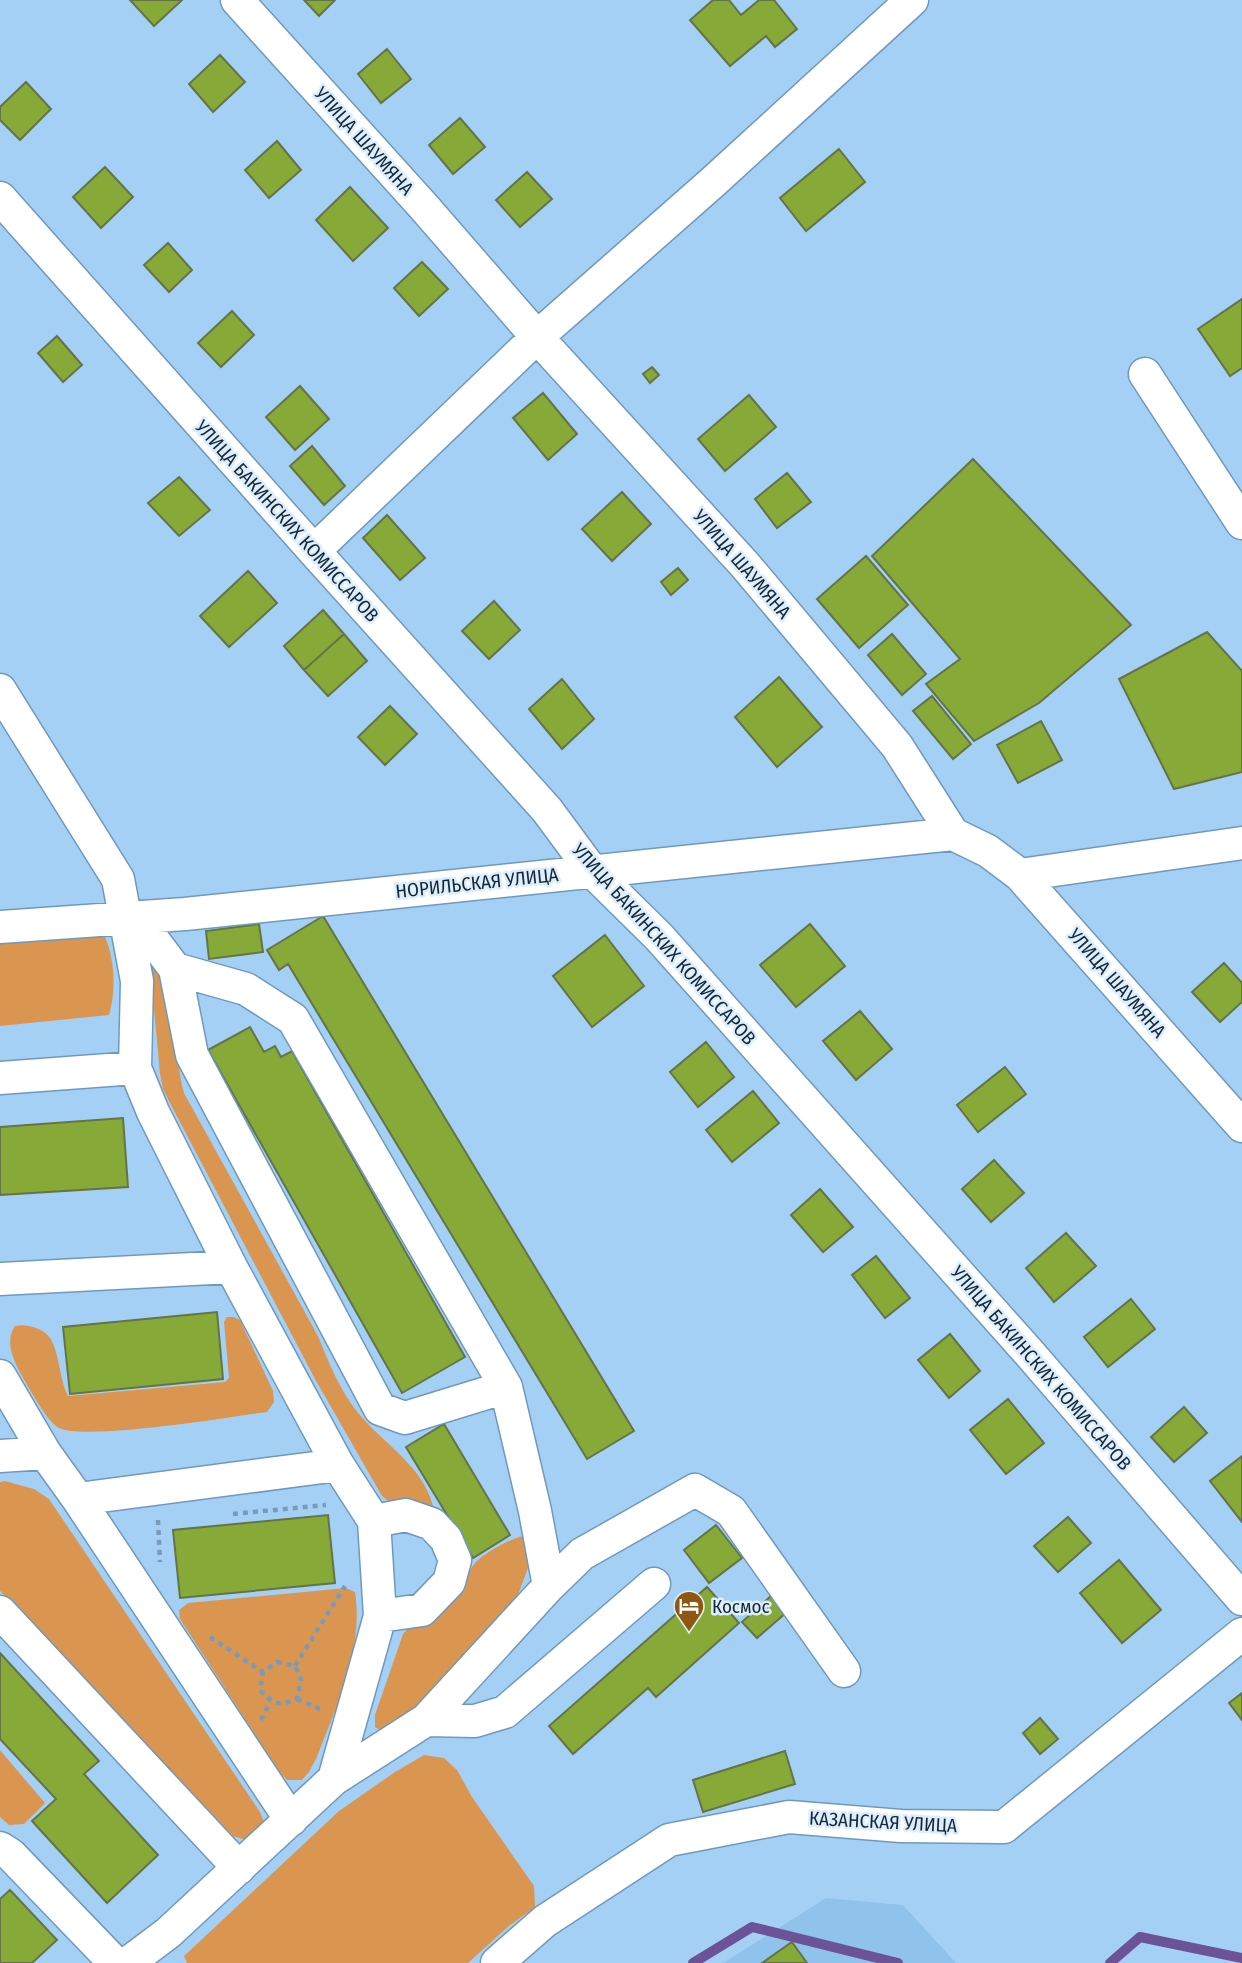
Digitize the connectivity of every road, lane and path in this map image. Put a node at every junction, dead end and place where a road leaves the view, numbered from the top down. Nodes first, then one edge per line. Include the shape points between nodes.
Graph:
1 (237, 0) edge
2 (912, 0) edge
3 (0, 198) edge
4 (537, 337) junction
5 (1145, 374) dead end
6 (1242, 523) edge
7 (314, 551) junction
8 (0, 690) edge
9 (953, 834) junction
10 (1242, 843) edge
11 (592, 871) junction
12 (1020, 874) junction
13 (132, 917) junction
14 (0, 928) edge
15 (175, 970) junction
16 (135, 1068) junction
17 (0, 1078) edge
18 (1242, 1126) edge
19 (231, 1267) junction
20 (0, 1279) edge
21 (0, 1376) edge
22 (506, 1387) junction
23 (45, 1453) junction
24 (0, 1456) edge
25 (338, 1465) junction
26 (78, 1499) junction
27 (368, 1512) junction
28 (225, 1514) dead end
29 (170, 1519) dead end
30 (161, 1570) dead end
31 (346, 1584) dead end
32 (654, 1584) dead end
33 (549, 1586) junction
34 (1242, 1599) edge
35 (0, 1612) edge
36 (380, 1616) junction
37 (1242, 1634) edge
38 (208, 1636) dead end
39 (295, 1665) junction
40 (844, 1671) dead end
41 (263, 1672) junction
42 (426, 1720) junction
43 (334, 1779) junction
44 (291, 1820) junction
45 (0, 1848) edge
46 (239, 1868) junction
47 (115, 1963) edge
48 (128, 1963) edge
49 (496, 1963) edge

1 - 4 street, УЛИЦА ШАУМЯНА
2 - 4 street
3 - 7 street, УЛИЦА БАКИНСКИХ КОМИССАРОВ
4 - 7 street
4 - 9 street, УЛИЦА ШАУМЯНА via 754,575 897,746
5 - 6 street
7 - 11 street, УЛИЦА БАКИНСКИХ КОМИССАРОВ via 547,810
8 - 13 street via 118,879
9 - 11 street, НОРИЛЬСКАЯ УЛИЦА
9 - 12 street, УЛИЦА ШАУМЯНА
10 - 12 street
11 - 13 street, НОРИЛЬСКАЯ УЛИЦА
11 - 34 street, УЛИЦА БАКИНСКИХ КОМИССАРОВ via 659,937 1031,1354
12 - 18 street, УЛИЦА ШАУМЯНА
13 - 14 street, НОРИЛЬСКАЯ УЛИЦА
13 - 15 street
13 - 16 street via 138,981
15 - 22 street via 246,989 293,1019
15 - 22 street via 192,1055 380,1409 405,1418
16 - 17 street
16 - 19 street
19 - 20 street
19 - 25 street
21 - 23 street
22 - 33 street
23 - 24 street
23 - 26 street
25 - 26 street
25 - 27 street
26 - 44 street
27 - 28 path
27 - 36 street
27 - 36 street via 406,1515 432,1524 446,1539 455,1560 449,1582 422,1611
29 - 30 path via 157,1520
31 - 39 path
32 - 42 street via 505,1712 475,1721
33 - 40 street via 582,1554 695,1490 731,1511
33 - 42 street
35 - 46 street
36 - 43 street
37 - 49 street, КАЗАНСКАЯ УЛИЦА via 1004,1827 901,1826 789,1817 669,1840 545,1921
38 - 41 path
39 - 41 path via 278,1662
39 - 41 path via 301,1679 297,1699 282,1705 270,1702 260,1690
42 - 43 street
43 - 44 street
44 - 46 street
45 - 47 street via 11,1854
46 - 48 street

